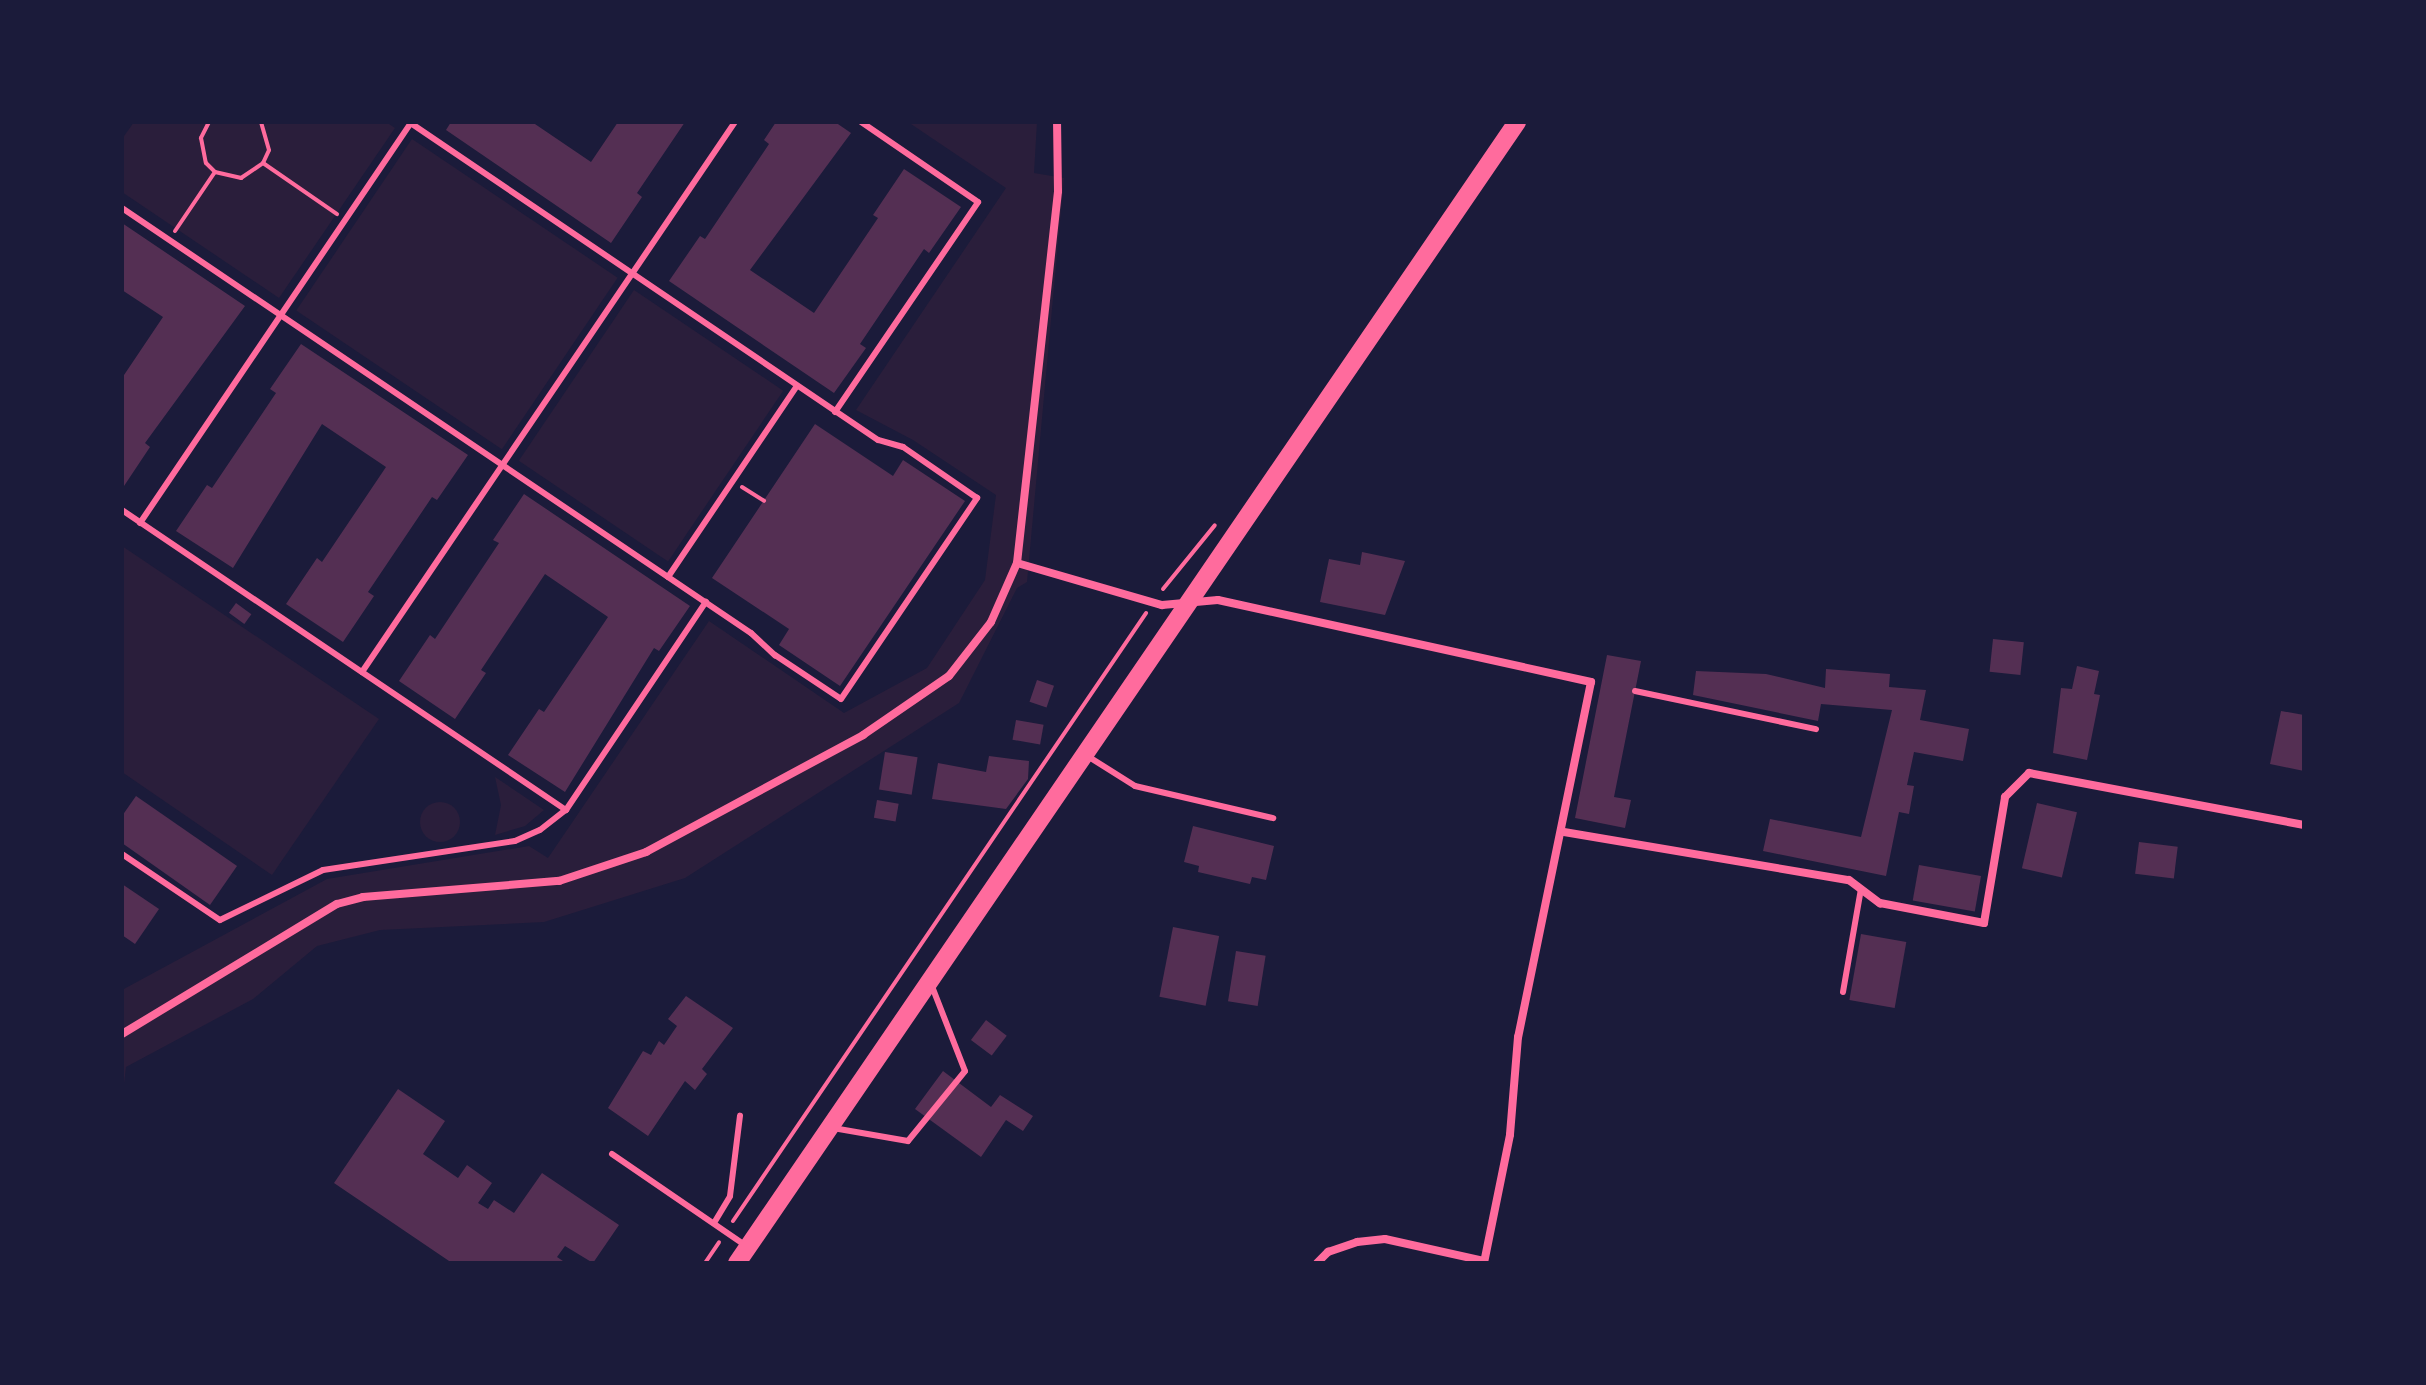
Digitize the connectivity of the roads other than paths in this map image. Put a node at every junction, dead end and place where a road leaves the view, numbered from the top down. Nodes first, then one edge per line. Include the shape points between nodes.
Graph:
1 (735, 122) edge
2 (861, 122) edge
3 (1057, 122) edge
4 (1517, 122) edge
5 (411, 123) edge
6 (122, 208) edge
7 (632, 274) junction
8 (281, 315) junction
9 (797, 386) junction
10 (835, 412) junction
11 (502, 465) junction
12 (122, 510) edge
13 (140, 523) junction
14 (1017, 563) junction
15 (668, 577) junction
16 (706, 602) junction
17 (1187, 604) junction
18 (362, 672) junction
19 (1591, 682) junction
20 (1601, 685) dead end
21 (1635, 691) dead end
22 (1816, 729) dead end
23 (1084, 754) junction
24 (566, 810) junction
25 (1273, 818) dead end
26 (2304, 825) edge
27 (1564, 832) junction
28 (122, 854) edge
29 (1861, 889) junction
30 (929, 981) junction
31 (1843, 992) dead end
32 (122, 1034) edge
33 (740, 1116) dead end
34 (829, 1127) junction
35 (612, 1154) dead end
36 (714, 1223) junction
37 (748, 1247) junction
38 (1484, 1262) edge
39 (737, 1263) edge
40 (1317, 1263) edge

1 - 7 lane
2 - 10 lane via 978,202
3 - 14 street via 1058,191
4 - 17 main road
5 - 7 lane
5 - 8 lane
6 - 8 lane
7 - 9 lane
7 - 11 lane
8 - 11 lane
8 - 13 lane
9 - 10 lane
9 - 15 lane
10 - 16 lane via 878,440 903,447 977,498 841,699
11 - 15 lane
11 - 18 lane
12 - 13 lane
13 - 18 lane
14 - 17 street via 1162,605
14 - 32 street via 991,622 949,676 863,735 766,789 603,869 546,883 363,897 337,904
15 - 16 lane
16 - 24 lane
17 - 19 street via 1218,600
17 - 23 main road
18 - 24 lane
19 - 20 lane
19 - 27 street
21 - 22 lane
23 - 25 lane via 1135,786
23 - 30 main road
24 - 28 lane via 515,841 323,870 220,920
26 - 29 street via 2029,773 2005,797 1984,923 1880,903
27 - 29 street via 1849,880
27 - 38 street via 1518,1037 1510,1135
29 - 31 lane
30 - 34 main road
30 - 34 lane via 965,1071 908,1141
33 - 36 lane via 730,1196
34 - 37 main road
35 - 36 lane
36 - 37 lane
37 - 39 main road
38 - 40 street via 1385,1239 1328,1252

